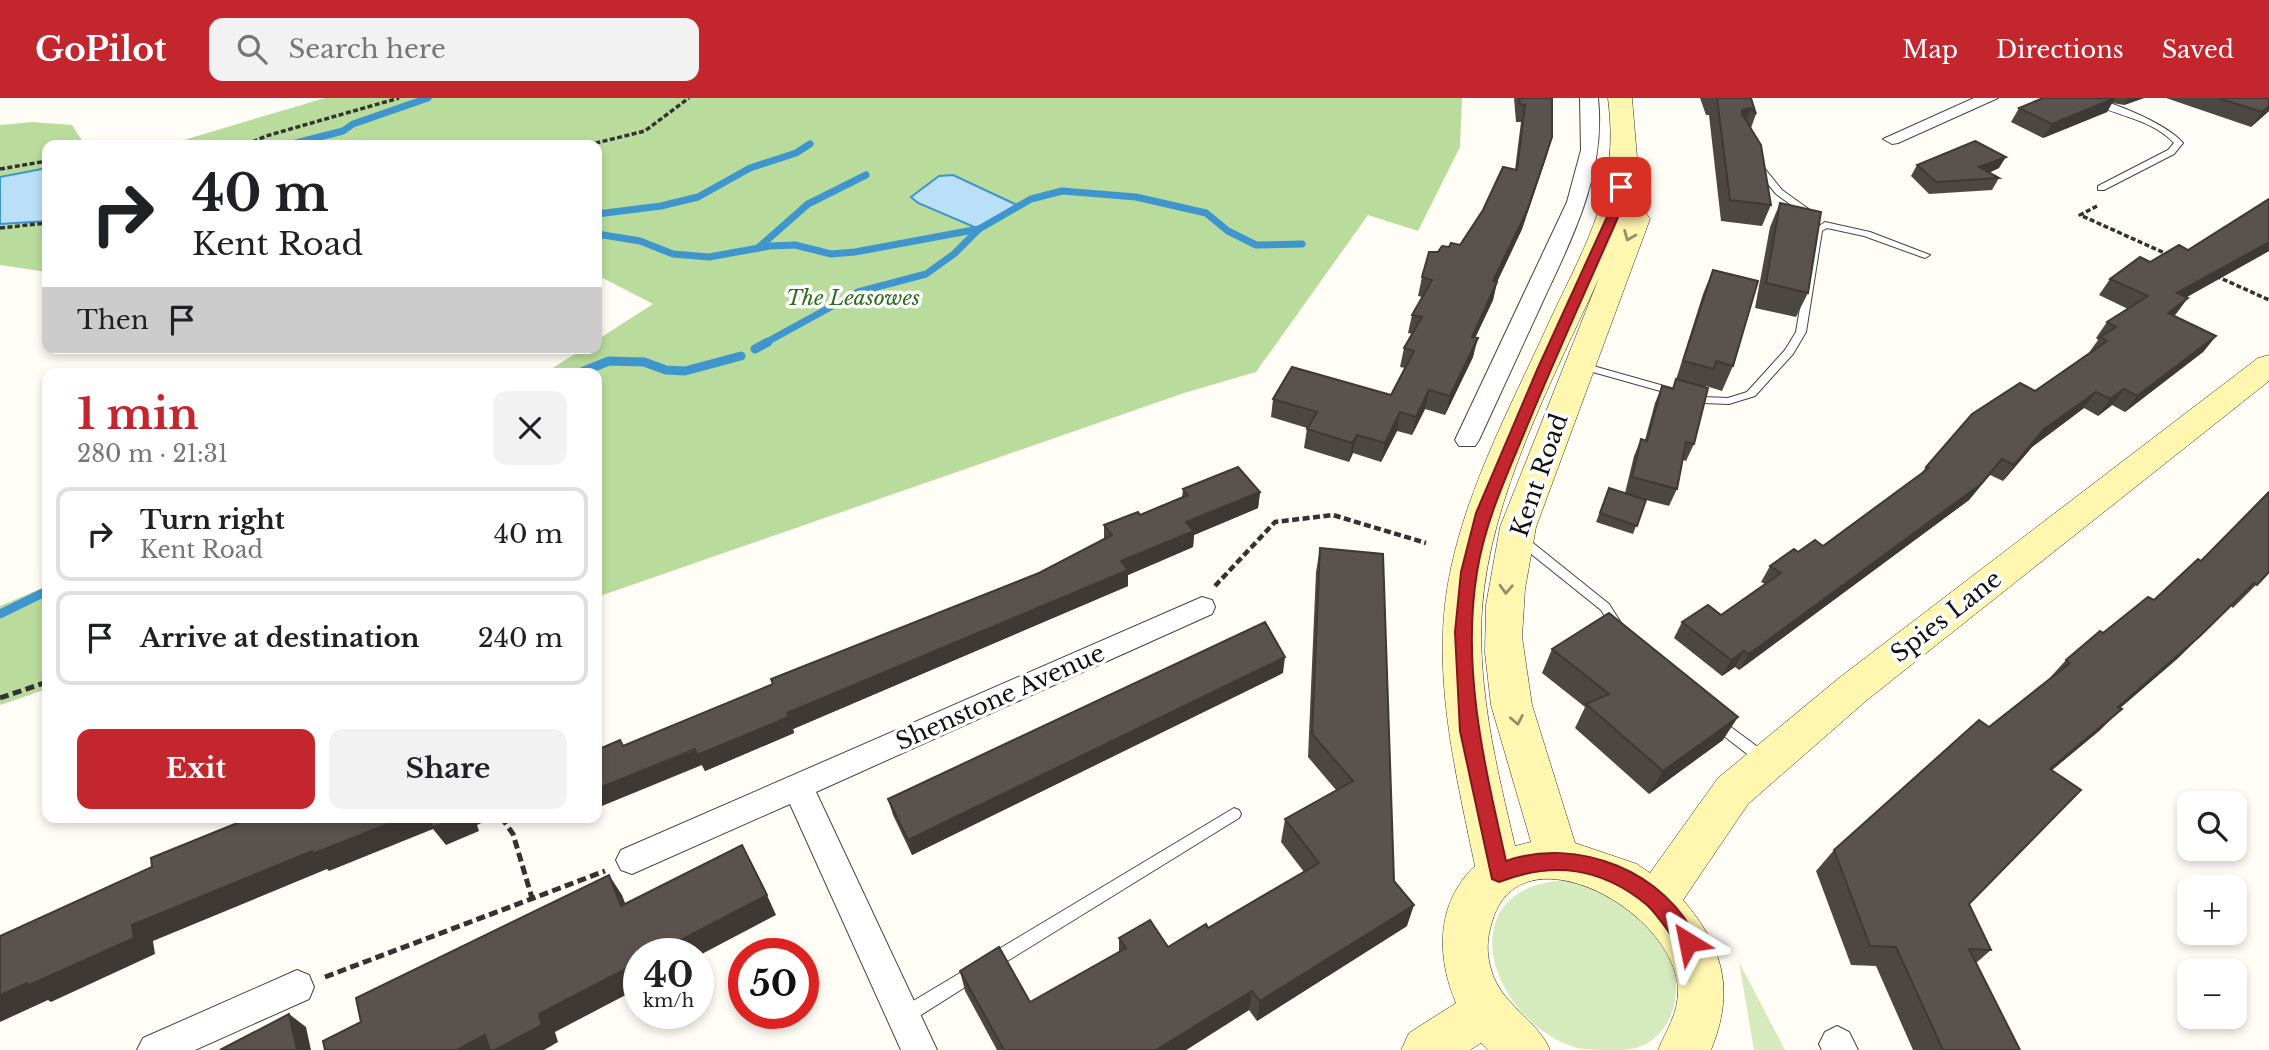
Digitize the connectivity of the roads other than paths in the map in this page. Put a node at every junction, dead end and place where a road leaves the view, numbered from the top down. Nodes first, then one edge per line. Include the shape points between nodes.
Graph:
1 (1589, 98) edge
2 (1620, 98) edge
3 (1644, 98) edge
4 (1989, 98) edge
5 (2087, 98) edge
6 (1594, 121) junction
7 (1625, 125) junction
8 (1892, 139) dead end
9 (1751, 153) edge
10 (2101, 188) dead end
11 (1825, 225) junction
12 (1925, 256) dead end
13 (1579, 365) junction
14 (2269, 365) edge
15 (1467, 440) dead end
16 (1516, 536) junction
17 (1202, 607) road end
18 (1623, 635) edge
19 (1704, 713) edge
20 (1767, 762) junction
21 (798, 787) junction
22 (1234, 814) dead end
23 (1558, 859) junction
24 (632, 860) road end
25 (1499, 873) junction
26 (1656, 901) junction
27 (297, 987) road end
28 (1487, 1011) junction
29 (903, 1016) junction
30 (155, 1050) edge
31 (919, 1050) edge
32 (1426, 1050) edge
33 (1525, 1050) edge
34 (1683, 1050) edge

1 - 6 street
2 - 7 main road, Kent Road
3 -> 13 main road, Kent Road via 1649,140 1641,208
4 - 8 street
5 - 10 lane via 2161,130 2179,143 2171,152
6 - 7 street
6 - 15 street via 1576,205
7 - 25 main road, Kent Road via 1625,167 1617,206 1483,513 1469,572 1464,632 1469,731
9 - 11 lane via 1779,192
11 - 12 lane via 1867,234
11 - 13 lane via 1818,230 1801,332 1751,394 1729,401 1703,400
13 - 16 main road, Kent Road
14 - 20 main road, Spies Lane via 1853,689
16 - 18 lane via 1605,607
16 -> 23 main road, Kent Road via 1506,579 1504,653 1520,735
17 - 21 street, Shenstone Avenue
19 - 20 lane
20 - 26 main road, Spies Lane via 1733,791
21 - 24 street, Shenstone Avenue
21 - 29 street
22 - 29 lane
23 - 25 main road
23 - 26 main road via 1610,871
25 - 28 main road via 1476,898 1465,930 1469,976
26 - 34 main road via 1682,931 1700,973 1699,1017
27 - 30 street
28 - 32 main road
28 - 33 main road
29 - 31 street

